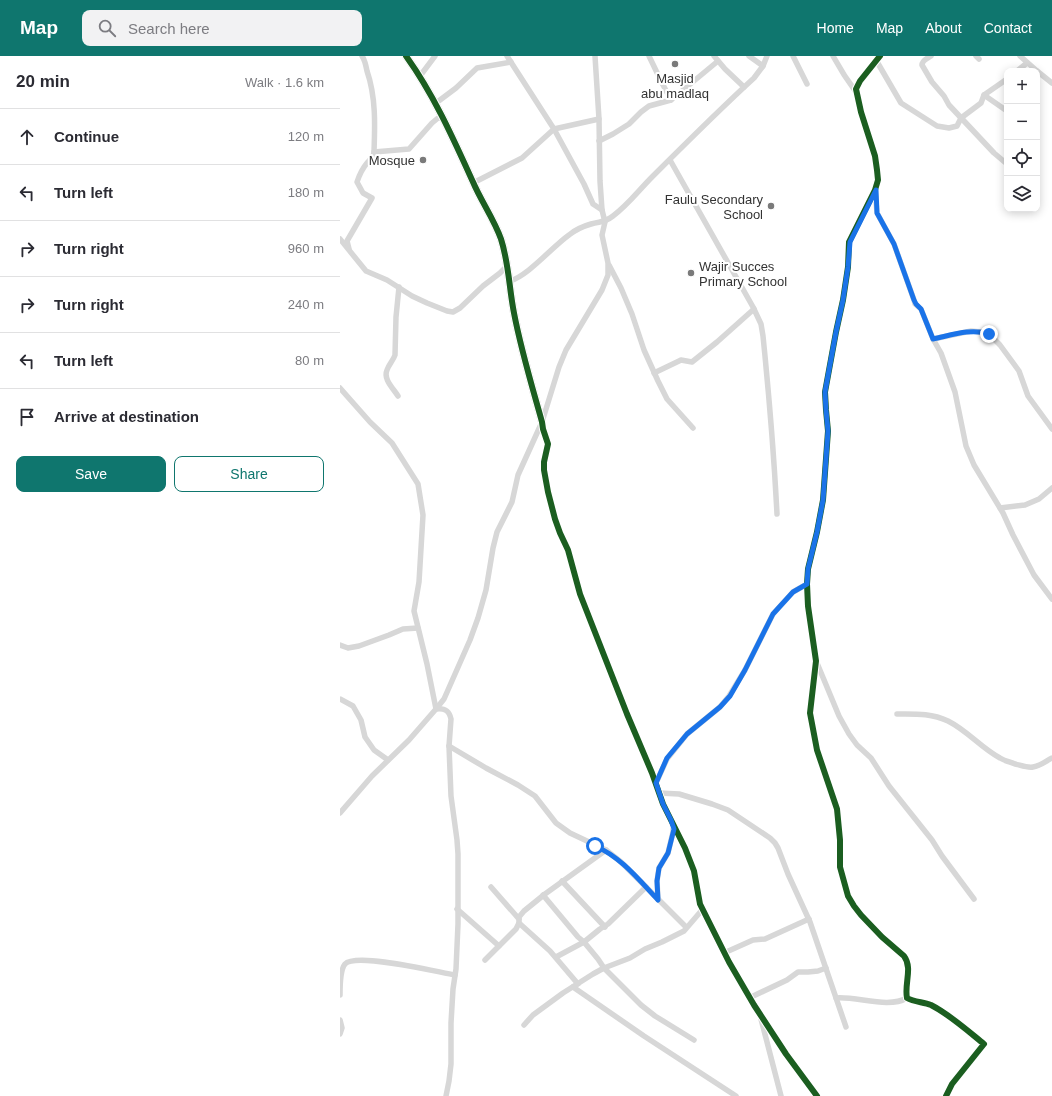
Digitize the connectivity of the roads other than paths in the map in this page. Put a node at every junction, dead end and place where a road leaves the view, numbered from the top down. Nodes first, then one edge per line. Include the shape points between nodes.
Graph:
1 (362, 56) edge
2 (406, 56) edge
3 (435, 56) edge
4 (507, 56) edge
5 (595, 56) edge
6 (649, 56) edge
7 (714, 56) edge
8 (749, 56) edge
9 (767, 56) edge
10 (793, 56) edge
11 (833, 56) edge
12 (931, 56) edge
13 (1020, 56) edge
14 (878, 58) edge
15 (718, 61) junction
16 (511, 62) junction
17 (1027, 63) junction
18 (763, 66) junction
19 (1021, 68) edge
20 (1033, 68) edge
21 (1040, 73) edge
22 (420, 76) junction
23 (1004, 81) edge
24 (1052, 83) edge
25 (807, 84) dead end
26 (744, 87) junction
27 (856, 92) junction
28 (984, 95) junction
29 (671, 100) junction
30 (436, 103) junction
31 (1004, 109) edge
32 (443, 118) junction
33 (962, 118) junction
34 (599, 119) junction
35 (554, 130) junction
36 (599, 141) junction
37 (374, 152) junction
38 (670, 160) junction
39 (1004, 161) edge
40 (473, 183) junction
41 (876, 190) junction
42 (602, 210) junction
43 (605, 222) junction
44 (340, 239) edge
45 (349, 249) junction
46 (608, 263) junction
47 (508, 265) junction
48 (510, 281) junction
49 (399, 287) junction
50 (754, 309) junction
51 (933, 339) junction
52 (654, 373) junction
53 (340, 388) edge
54 (398, 396) dead end
55 (542, 422) junction
56 (693, 428) dead end
57 (1052, 429) edge
58 (1052, 488) edge
59 (1000, 508) junction
60 (777, 514) dead end
61 (807, 584) junction
62 (1052, 599) edge
63 (418, 628) junction
64 (340, 645) edge
65 (340, 648) edge
66 (348, 648) junction
67 (816, 660) junction
68 (340, 699) edge
69 (436, 710) junction
70 (897, 714) dead end
71 (449, 746) junction
72 (1052, 758) edge
73 (388, 760) junction
74 (656, 783) junction
75 (659, 793) junction
76 (340, 813) edge
77 (671, 820) junction
78 (606, 850) junction
79 (562, 881) junction
80 (491, 887) dead end
81 (646, 887) junction
82 (543, 895) junction
83 (974, 898) dead end
84 (658, 900) junction
85 (458, 909) junction
86 (702, 910) junction
87 (809, 919) junction
88 (519, 921) junction
89 (604, 927) junction
90 (686, 928) junction
91 (584, 942) junction
92 (499, 946) junction
93 (724, 953) junction
94 (556, 957) junction
95 (485, 960) dead end
96 (604, 968) junction
97 (826, 968) junction
98 (455, 975) junction
99 (576, 986) junction
100 (340, 995) edge
101 (749, 998) junction
102 (836, 998) junction
103 (907, 998) junction
104 (759, 1014) junction
105 (340, 1020) edge
106 (524, 1025) dead end
107 (846, 1027) dead end
108 (340, 1034) edge
109 (694, 1040) dead end
110 (446, 1096) edge
111 (736, 1096) edge
112 (781, 1096) edge
113 (818, 1096) edge
114 (946, 1096) edge

1 - 37 street via 370,79 375,110
2 - 22 street
3 - 22 street
4 - 16 street
5 - 34 street
6 - 29 street
7 - 15 street
8 - 18 street
9 - 18 street
10 - 25 street
11 - 27 street
12 - 33 street via 923,61 922,65 949,105
13 - 17 street
14 - 27 street via 858,83
14 - 33 street via 898,99 908,108 943,128 957,126
15 - 26 street
15 - 29 street
16 - 30 street via 477,68
16 - 35 street
17 - 19 street
17 - 20 street
18 - 26 street
21 - 24 street
22 - 30 street
23 - 28 street
26 - 38 street
27 - 41 street via 878,170
28 - 31 street
28 - 33 street via 981,103
29 - 36 street via 649,106 629,124
30 - 32 street
32 - 37 street via 438,118 432,123 408,149
32 - 40 street
33 - 39 street
34 - 35 street
34 - 36 street
35 - 40 street via 522,158
35 - 42 street via 594,204
36 - 42 street
37 - 45 street via 357,182 363,192 372,198 347,241
38 - 43 street
38 - 50 street
40 - 47 street via 500,238
41 - 51 street via 877,213 894,244 914,300 921,309
41 - 61 street via 850,242 843,300 825,392 828,431 824,493
42 - 43 street
43 - 46 street via 602,235
43 - 48 street via 590,224 570,234 530,269
44 - 45 street
45 - 49 street via 366,271
46 - 52 street via 632,314
46 - 55 street via 608,275 602,290 566,350
47 - 48 street
47 - 49 street via 453,312 427,303
48 - 55 street via 523,356
49 - 54 street via 395,355 386,373 387,380
50 - 52 street via 692,362 681,360
50 - 60 street via 763,336
51 - 57 street via 971,331 989,334 1019,371 1028,396
51 - 59 street via 941,353 955,392 966,446 974,465
52 - 56 street via 667,399
53 - 63 street via 392,443 418,484 423,515 419,582 414,611
55 - 69 street via 518,475 512,502 497,532 486,590 470,640 444,699
55 - 74 street via 548,444 544,470 555,520 568,550 580,594
58 - 59 street via 1025,506
59 - 62 street via 1034,576
61 - 67 street
61 - 74 street via 793,592 773,614 730,696 687,734 667,758
63 - 66 street via 403,629
63 - 69 street
64 - 66 street
65 - 66 street
67 - 83 street via 849,734 871,758 889,786
67 - 103 street via 810,713 817,750 837,809 841,873 854,906 907,960
68 - 73 street via 353,706 361,720 365,737 374,750
69 - 71 street via 443,708 450,716
69 - 73 street
70 - 72 street via 929,714 949,721 1001,758 1021,766 1031,768
71 - 78 street via 535,796 556,823 570,833
71 - 85 street via 451,796 458,854
73 - 76 street
74 - 75 street
75 - 77 street
75 - 87 street via 679,794 728,810 770,838 778,848
77 - 84 street via 674,832 668,853 659,868
77 - 86 street via 694,871
78 - 79 street
78 - 81 street
79 - 82 street
79 - 89 street
80 - 88 street
81 - 84 street
81 - 89 street
82 - 88 street via 521,914
82 - 91 street
84 - 90 street
85 - 92 street
85 - 98 street
86 - 90 street
86 - 93 street
87 - 93 street via 765,940 753,940
87 - 97 street
88 - 92 street via 516,929
88 - 94 street
89 - 91 street
90 - 96 street via 630,958
91 - 94 street
91 - 96 street
92 - 95 street
93 - 101 street
94 - 99 street
96 - 99 street
96 - 109 street via 641,1005
97 - 101 street via 798,972
97 - 102 street
98 - 100 street via 378,960 359,960 344,965
98 - 110 street via 452,989 450,1081
99 - 106 street via 533,1015
99 - 111 street via 638,1032
101 - 104 street
102 - 103 street via 898,1002
102 - 107 street
103 - 114 street via 931,1005 984,1044 952,1084
104 - 112 street
104 - 113 street
105 - 108 street

